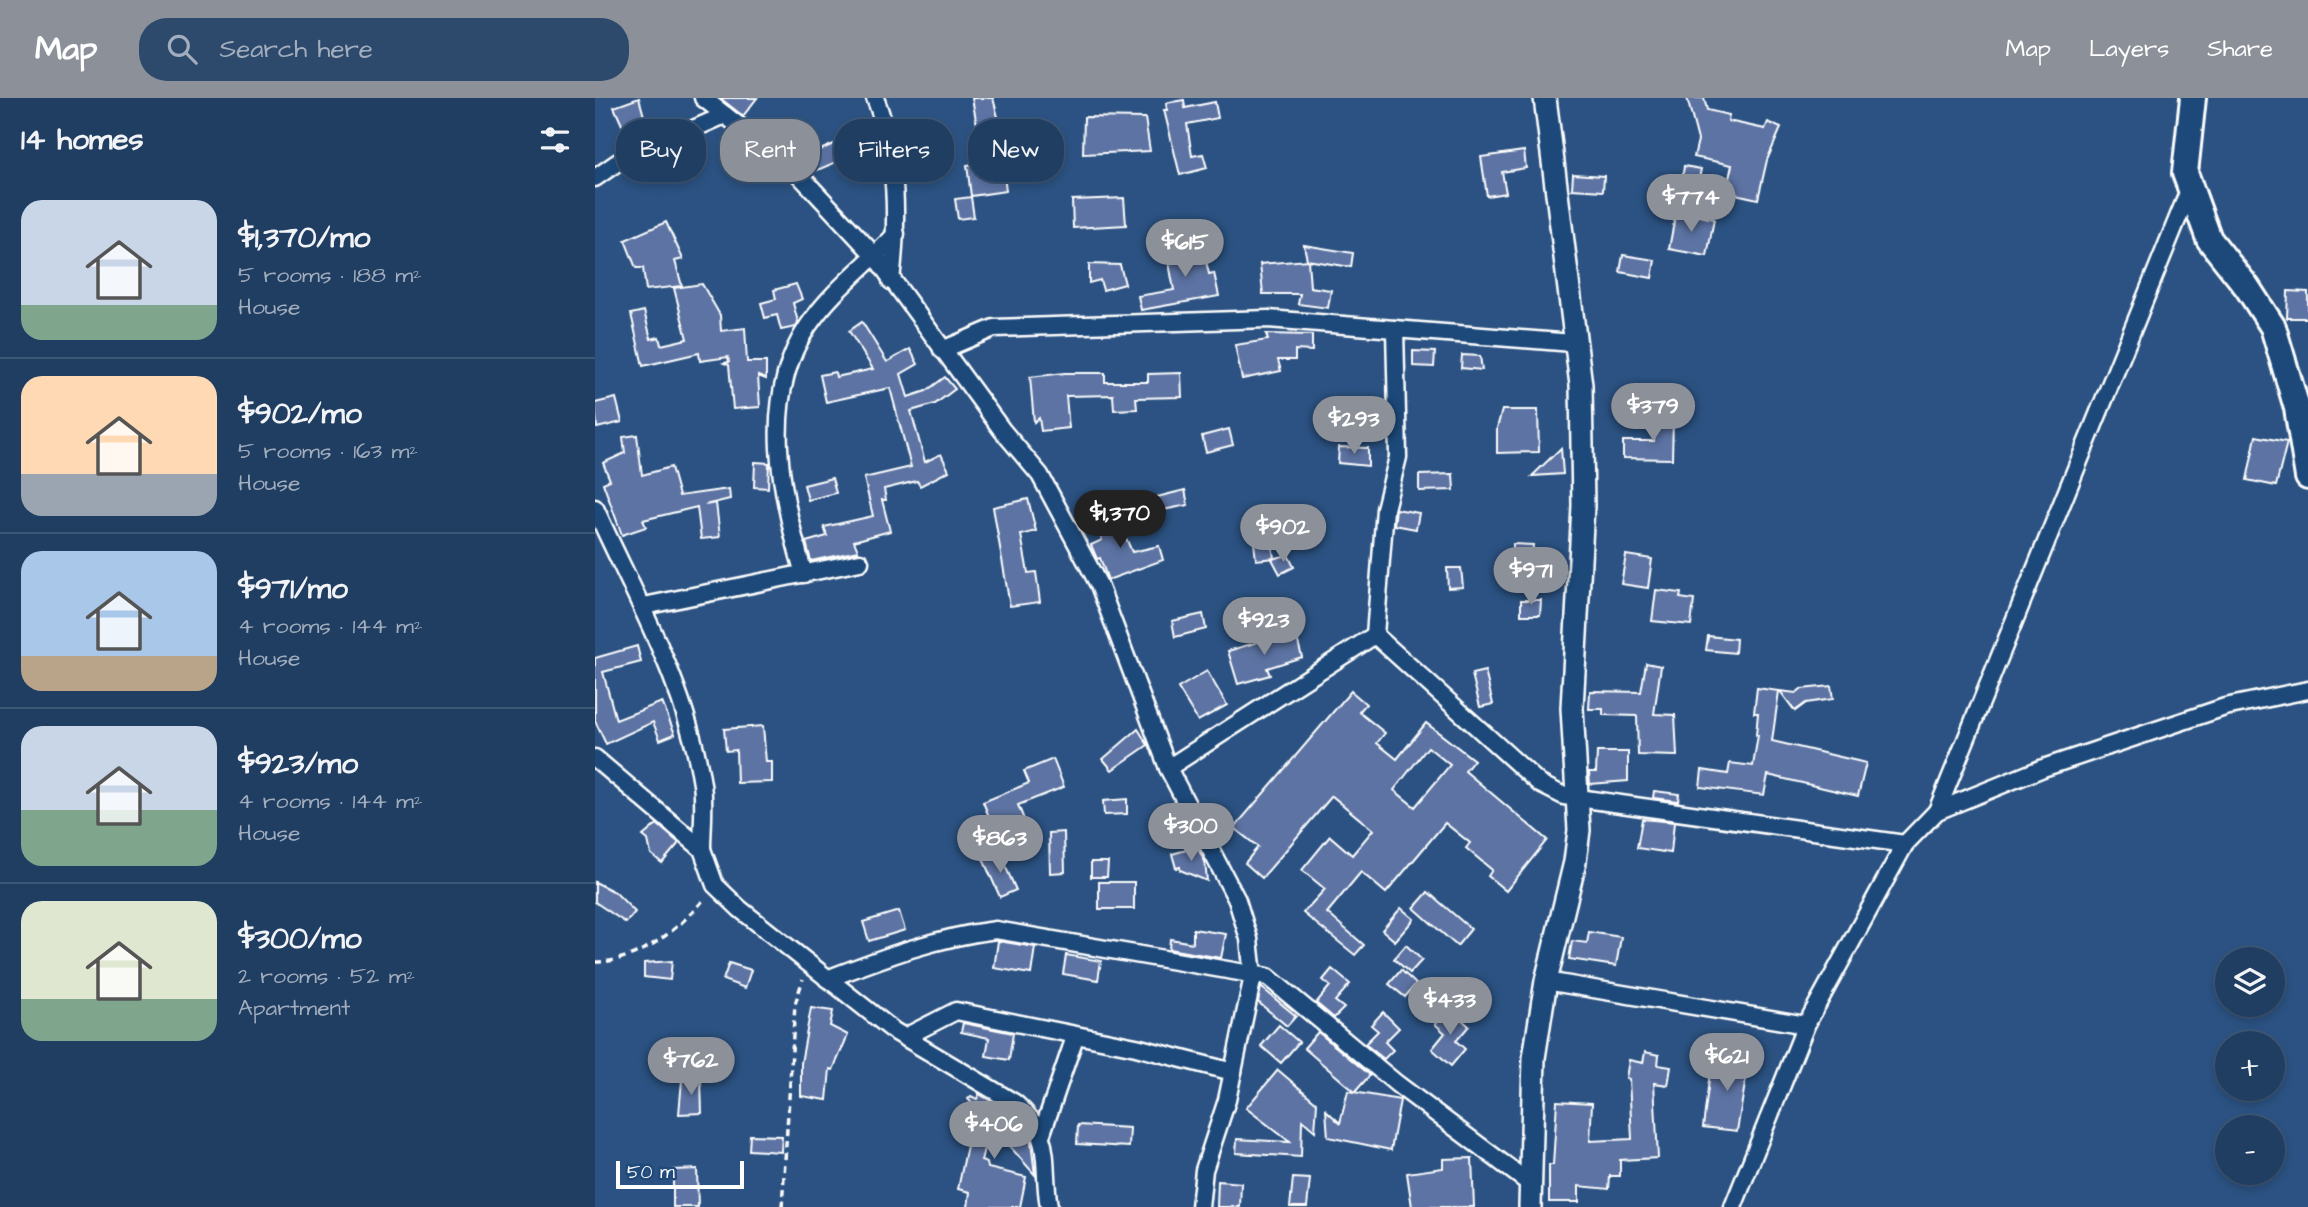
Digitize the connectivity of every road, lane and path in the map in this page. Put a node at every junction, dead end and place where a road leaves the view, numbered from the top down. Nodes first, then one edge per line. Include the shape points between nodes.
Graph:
1 (703, 98) edge
2 (875, 98) edge
3 (1545, 98) edge
4 (2193, 98) edge
5 (725, 115) junction
6 (595, 178) edge
7 (2190, 188) junction
8 (897, 234) junction
9 (875, 256) junction
10 (891, 281) junction
11 (1395, 329) junction
12 (1573, 343) junction
13 (942, 350) junction
14 (2308, 477) edge
15 (595, 508) edge
16 (610, 542) junction
17 (595, 550) edge
18 (860, 562) dead end
19 (804, 574) junction
20 (644, 606) junction
21 (1374, 635) junction
22 (2308, 690) edge
23 (595, 758) edge
24 (1168, 768) junction
25 (1578, 799) junction
26 (1937, 811) junction
27 (1905, 844) junction
28 (702, 849) junction
29 (715, 885) junction
30 (595, 962) edge
31 (808, 963) junction
32 (1253, 976) junction
33 (828, 979) junction
34 (1546, 981) junction
35 (1806, 1025) junction
36 (905, 1037) junction
37 (1075, 1037) junction
38 (1233, 1072) junction
39 (1042, 1133) junction
40 (1529, 1183) junction
41 (782, 1207) edge
42 (1049, 1207) edge
43 (1200, 1207) edge
44 (1529, 1207) edge
45 (1733, 1207) edge

1 - 5 street
2 - 8 street via 886,125
3 - 12 street
4 - 7 main road via 2185,173
5 - 6 street via 618,162
5 - 9 street via 792,167
7 - 14 main road via 2209,239 2273,327 2297,408
7 - 26 street
8 - 9 street
8 - 10 street
9 - 10 street
9 - 19 street via 843,282 807,328 794,352 782,393 778,435 786,513
10 - 13 street
11 - 12 street
11 - 13 street via 1268,319 994,328
11 - 21 street via 1398,457 1385,509
12 - 25 street via 1581,385 1583,440 1571,708
13 - 24 street via 1040,475 1099,585
15 - 16 street
16 - 17 street
16 - 20 street
18 - 19 street
19 - 20 street
20 - 28 street via 692,740 702,786
21 - 24 street
21 - 25 street via 1540,784
22 - 26 street via 2225,707 2043,768
23 - 28 street
24 - 32 street via 1237,900 1249,939
25 - 27 street
25 - 34 street via 1575,862
26 - 27 street
27 - 35 street
28 - 29 street
29 - 30 path via 686,922 613,962
29 - 31 street
31 - 33 street
31 - 41 path via 795,1004
32 - 33 street via 996,930 886,957
32 - 38 street
32 - 40 street via 1268,977 1397,1084
33 - 36 street
34 - 35 street
34 - 40 street via 1534,1058
35 - 45 street
36 - 37 street via 957,1011
36 - 39 street via 1015,1103
37 - 38 street
37 - 39 street
38 - 43 street via 1204,1170
39 - 42 street
40 - 44 street

